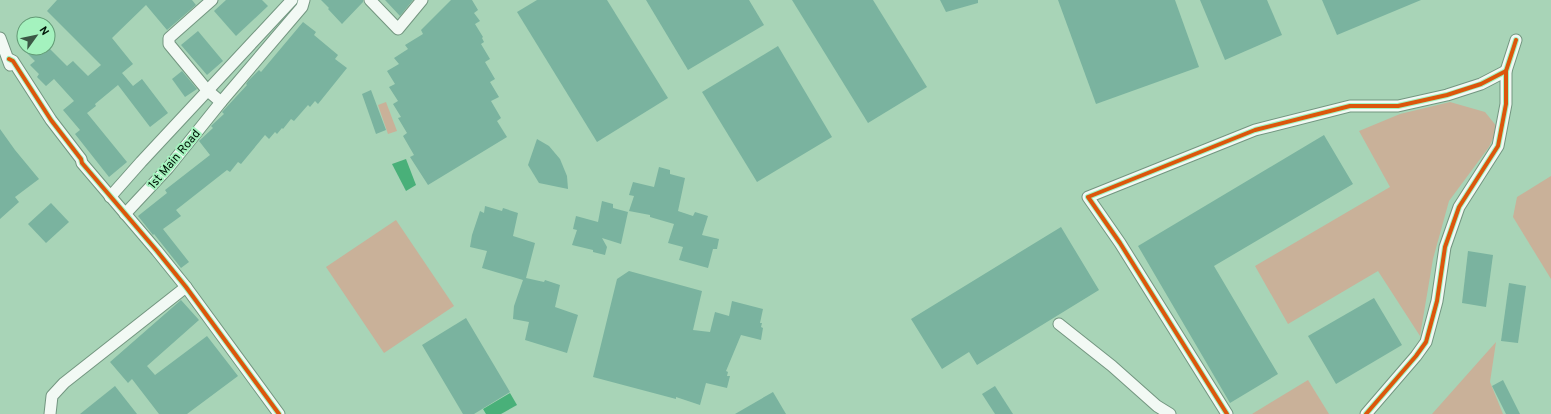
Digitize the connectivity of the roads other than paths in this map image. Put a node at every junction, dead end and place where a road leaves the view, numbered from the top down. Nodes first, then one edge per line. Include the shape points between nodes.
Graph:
1 (212, 0) edge
2 (292, 0) edge
3 (304, 0) edge
4 (370, 0) edge
5 (422, 0) edge
6 (0, 38) edge
7 (1516, 40) dead end
8 (1506, 71) junction
9 (207, 90) junction
10 (221, 102) junction
11 (110, 197) junction
12 (125, 214) junction
13 (186, 288) junction
14 (1059, 324) dead end
15 (50, 414) edge
16 (279, 414) edge
17 (1170, 414) edge
18 (1227, 414) edge
19 (1366, 414) edge

1 - 9 street via 169,38 169,44
2 - 9 street, 1st Main Road
3 - 10 street, 1st Main Road via 302,7
4 - 5 street via 398,29
6 - 11 street via 9,59 13,60 82,164
7 - 8 street
8 - 18 street via 1481,84 1447,95 1398,106 1350,106 1255,130 1088,197 1120,243
8 - 19 street via 1506,104 1498,146 1459,208 1445,247 1437,301 1426,342
9 - 10 street
9 - 11 street, 1st Main Road
10 - 12 street, 1st Main Road via 168,168
11 - 12 street
12 - 13 street
13 - 15 street via 64,383 52,396
13 - 16 street
14 - 17 street

